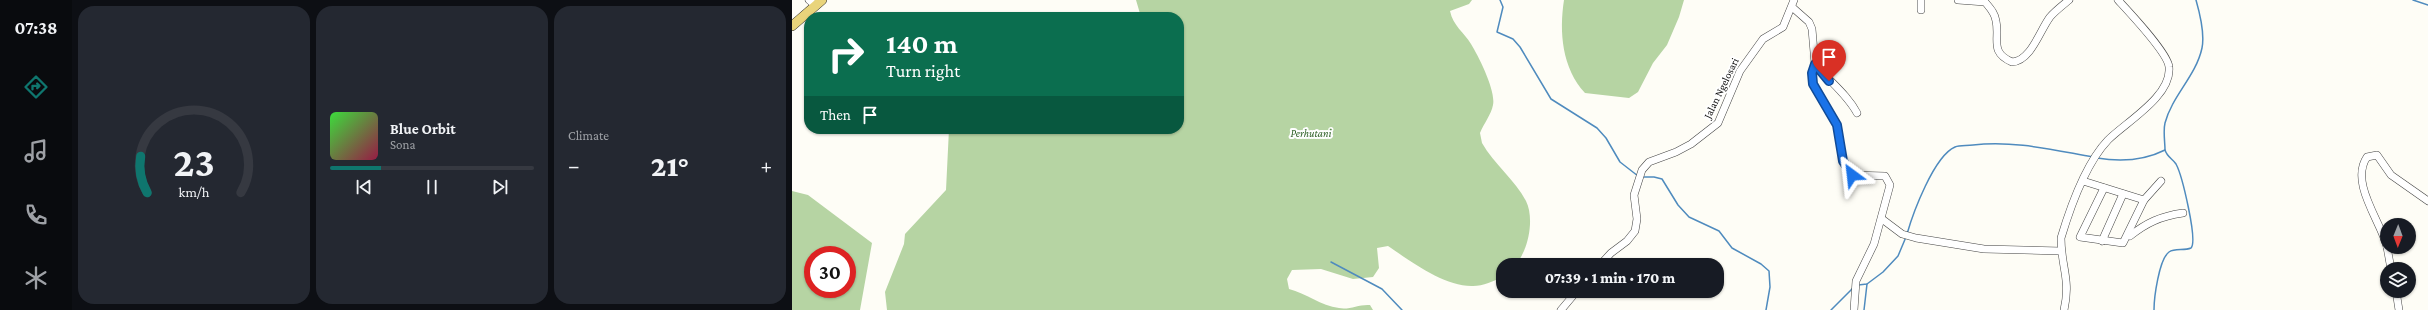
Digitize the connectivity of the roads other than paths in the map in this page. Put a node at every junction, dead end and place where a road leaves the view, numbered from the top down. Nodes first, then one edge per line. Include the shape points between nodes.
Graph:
1 (1921, 0) edge
2 (1958, 0) edge
3 (2069, 0) edge
4 (2118, 0) edge
5 (816, 2) edge
6 (1793, 3) edge
7 (1921, 10) dead end
8 (806, 12) edge
9 (804, 14) edge
10 (792, 26) edge
11 (1815, 64) junction
12 (1857, 113) dead end
13 (2084, 181) junction
14 (2161, 181) dead end
15 (2104, 188) junction
16 (2123, 194) junction
17 (2144, 200) junction
18 (2428, 201) edge
19 (2183, 213) dead end
20 (1882, 219) junction
21 (2380, 227) edge
22 (2128, 237) junction
23 (2102, 242) junction
24 (2061, 251) junction
25 (1606, 258) edge
26 (1571, 298) edge
27 (2397, 298) edge
28 (1561, 310) edge
29 (1854, 310) edge
30 (2064, 310) edge
31 (2399, 310) edge

1 - 7 street
2 - 3 street via 1985,2 1996,21 1997,48 2009,61 2015,62 2024,56 2050,17
4 - 13 street via 2166,57 2169,73 2165,85 2149,105 2108,140 2090,165
5 - 8 main road
6 - 11 street via 1812,29
6 - 25 street, Jalan Ngelosari via 1783,28 1760,42 1740,71 1718,123 1691,144 1649,162 1642,170 1637,179 1634,195 1636,231 1627,242
9 - 10 main road
11 - 12 street via 1829,81 1850,99
11 - 20 street via 1812,73 1813,84 1837,125 1843,161 1849,172 1857,176 1879,174 1888,180 1890,190
13 - 15 street
13 - 24 street via 2064,228
14 - 17 street
15 - 16 street
15 - 23 street via 2080,237
16 - 17 street
16 - 23 street
17 - 22 street
18 - 21 street via 2391,175 2377,155 2367,157 2363,166 2366,201
19 - 22 street via 2157,218
20 - 24 street via 1902,234 1916,238 1984,249
20 - 29 street via 1874,244 1856,281
22 - 23 street via 2123,243
24 - 30 street via 2068,280
26 - 28 street
27 - 31 street

